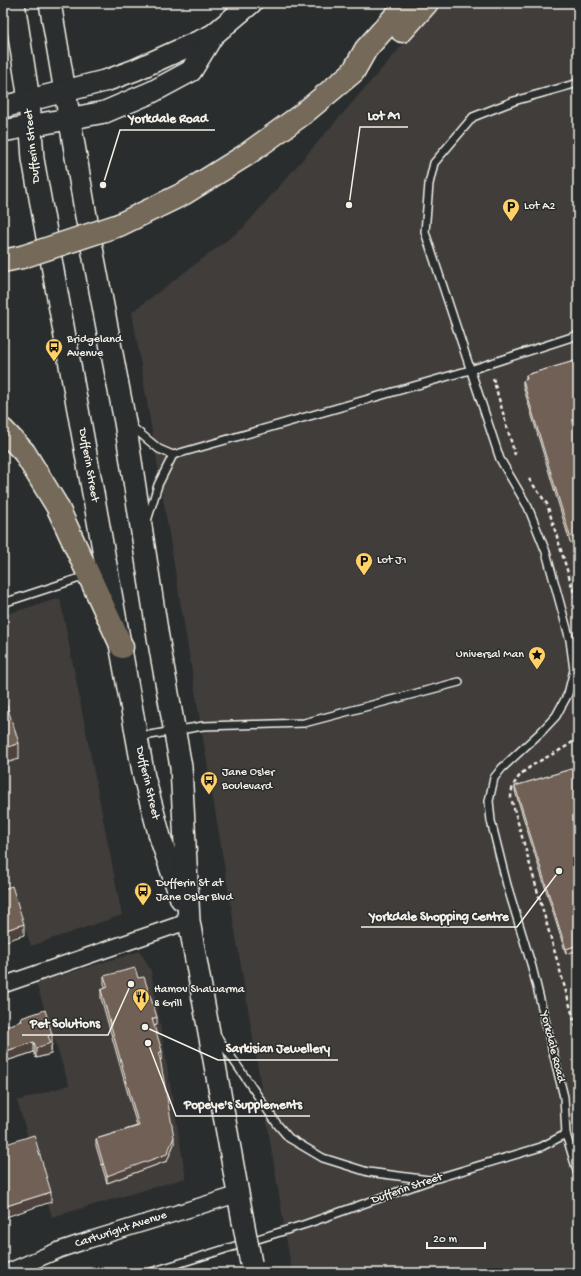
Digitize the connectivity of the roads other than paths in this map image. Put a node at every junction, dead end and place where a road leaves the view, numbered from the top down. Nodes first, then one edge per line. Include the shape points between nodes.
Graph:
1 (14, 3) edge
2 (50, 3) edge
3 (251, 3) edge
4 (407, 3) edge
5 (427, 3) edge
6 (213, 35) junction
7 (353, 72) junction
8 (578, 83) edge
9 (66, 91) junction
10 (29, 100) junction
11 (3, 107) edge
12 (70, 119) junction
13 (31, 126) junction
14 (3, 131) edge
15 (13, 259) edge
16 (578, 335) edge
17 (470, 370) junction
18 (125, 422) junction
19 (3, 430) edge
20 (173, 455) junction
21 (143, 534) junction
22 (89, 575) junction
23 (4, 601) edge
24 (122, 647) junction
25 (459, 682) dead end
26 (175, 730) junction
27 (136, 737) junction
28 (188, 921) junction
29 (3, 985) edge
30 (207, 1022) junction
31 (566, 1134) junction
32 (578, 1174) edge
33 (432, 1180) junction
34 (239, 1194) junction
35 (252, 1268) edge
36 (5, 1273) edge
37 (148, 1273) edge

1 - 10 main road, Dufferin Street
2 - 9 main road, Dufferin Street
3 - 6 main road
4 - 7 highway via 366,50
5 - 7 highway via 374,62
6 - 9 main road via 120,76
6 - 12 main road via 191,72 128,103 104,112
7 - 15 highway, bridge via 328,95 246,155 185,193 119,225
8 - 17 lane, Yorkdale Road via 514,101 473,117 434,163 429,184 425,232
9 - 10 main road
9 - 12 main road, Dufferin Street
10 - 11 main road
10 - 13 main road, Dufferin Street
12 - 13 main road
12 - 18 main road, Dufferin Street
13 - 14 main road
13 - 24 main road, Dufferin Street via 33,159 45,228
16 - 17 lane
17 - 20 lane
17 - 31 lane, Yorkdale Road via 500,459 528,507 546,552 569,634 574,670 568,694 556,716 494,778 489,801 491,821 507,885 532,967 564,1097
18 - 20 lane via 159,449
18 - 21 main road, Dufferin Street
19 - 22 highway via 24,452 57,506
20 - 21 lane via 158,485
21 - 26 main road, Dufferin Street
22 - 23 lane
22 - 24 highway
24 - 27 main road, Dufferin Street
25 - 26 lane via 304,723 203,726
26 - 27 lane
26 - 28 main road, Dufferin Street via 181,767
27 - 28 main road, Dufferin Street via 160,837
28 - 29 street
28 - 30 main road, Dufferin Street
30 - 33 lane via 289,1138 323,1158 368,1172
30 - 34 main road, Dufferin Street
31 - 32 lane, Yorkdale Road
31 - 33 lane, Dufferin Street via 541,1147
33 - 37 lane, Dufferin Street via 306,1224
34 - 35 main road, Dufferin Street, bridge
34 - 36 street, Cartwright Avenue via 83,1242

